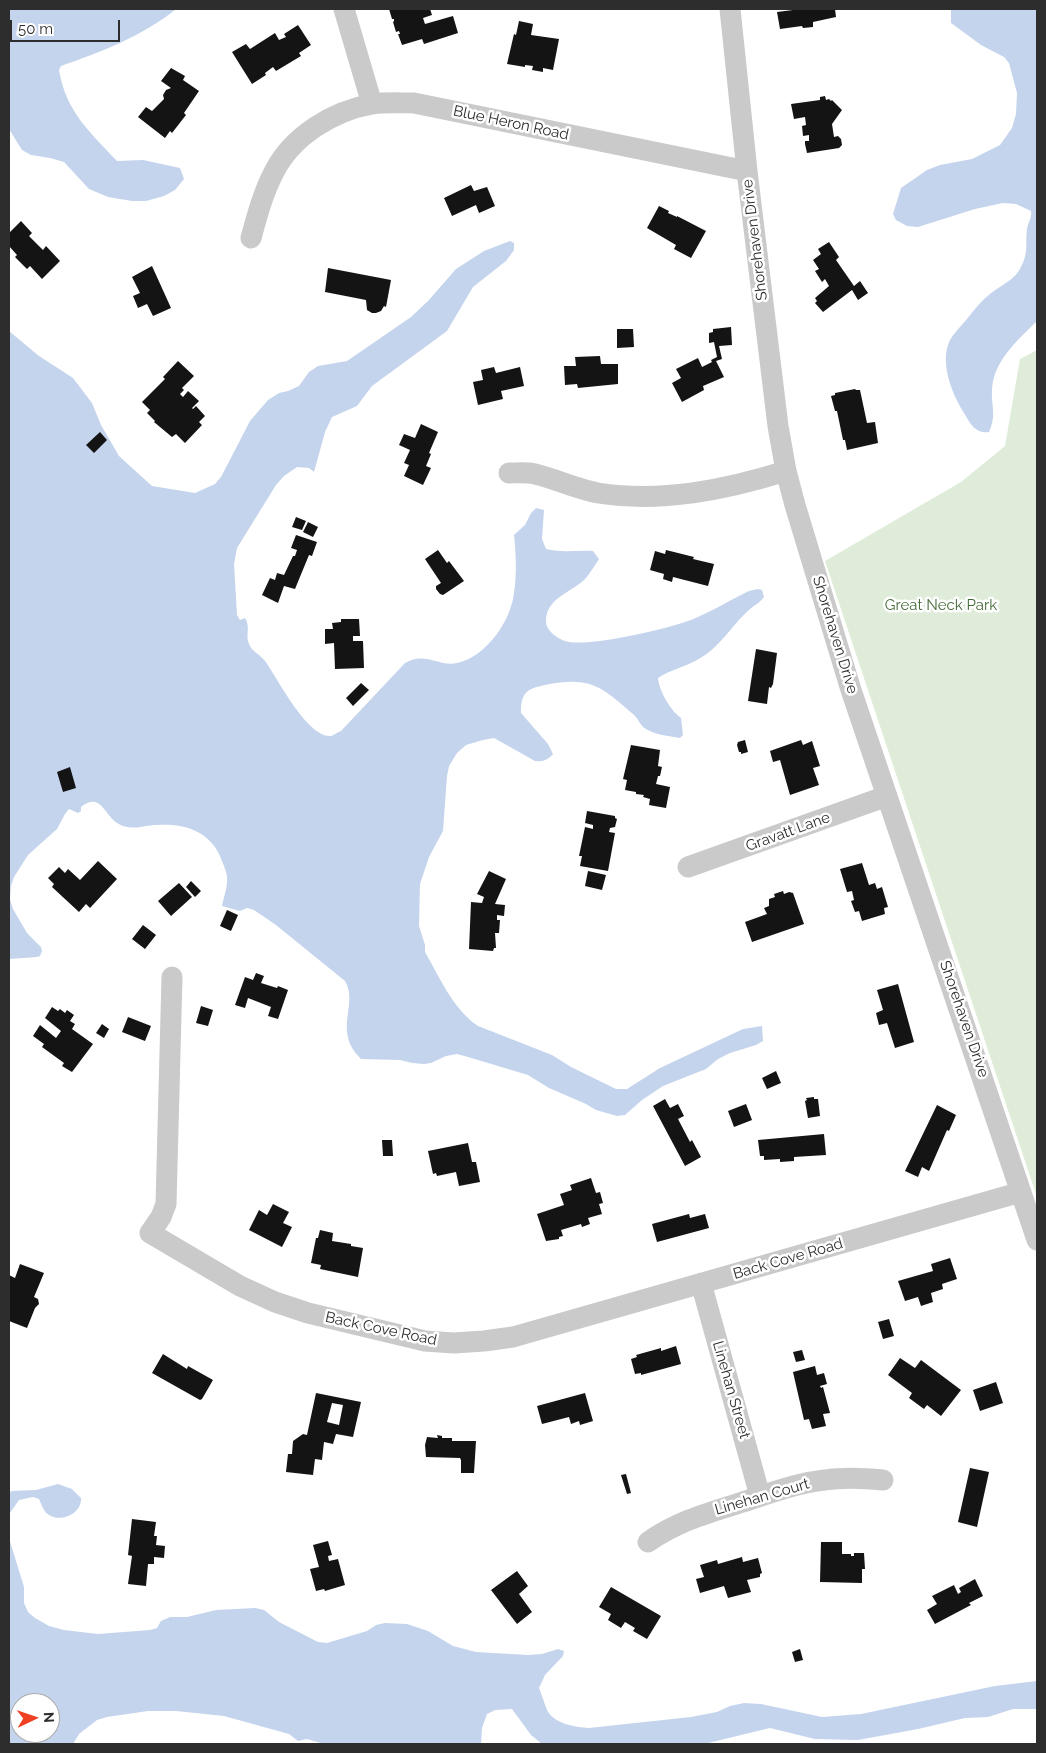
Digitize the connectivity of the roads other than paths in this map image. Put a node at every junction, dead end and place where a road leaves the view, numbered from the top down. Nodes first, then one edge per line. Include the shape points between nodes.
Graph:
1 (344, 9) edge
2 (730, 9) edge
3 (372, 104) junction
4 (747, 172) junction
5 (251, 238) dead end
6 (786, 471) junction
7 (509, 473) dead end
8 (888, 796) junction
9 (688, 867) dead end
10 (172, 977) dead end
11 (1021, 1192) junction
12 (1037, 1240) edge
13 (701, 1283) junction
14 (883, 1480) dead end
15 (760, 1496) junction
16 (648, 1542) dead end

1 - 3 street
2 - 4 street, Shorehaven Drive
3 - 4 street, Blue Heron Road via 414,104
3 - 5 street, Blue Heron Road via 333,116 287,152 274,170 263,196
4 - 6 street, Shorehaven Drive
6 - 7 street via 710,491 647,497 595,492 536,474
6 - 8 street, Shorehaven Drive via 852,690
8 - 9 street, Gravatt Lane
8 - 11 street, Shorehaven Drive
10 - 13 street, Back Cove Road via 166,1204 150,1233 240,1286 308,1313 407,1338 454,1343 513,1337
11 - 12 street, Shorehaven Drive
11 - 13 street, Back Cove Road
13 - 15 street, Linehan Street
14 - 15 street, Linehan Court via 824,1480
15 - 16 street, Linehan Court via 682,1522

